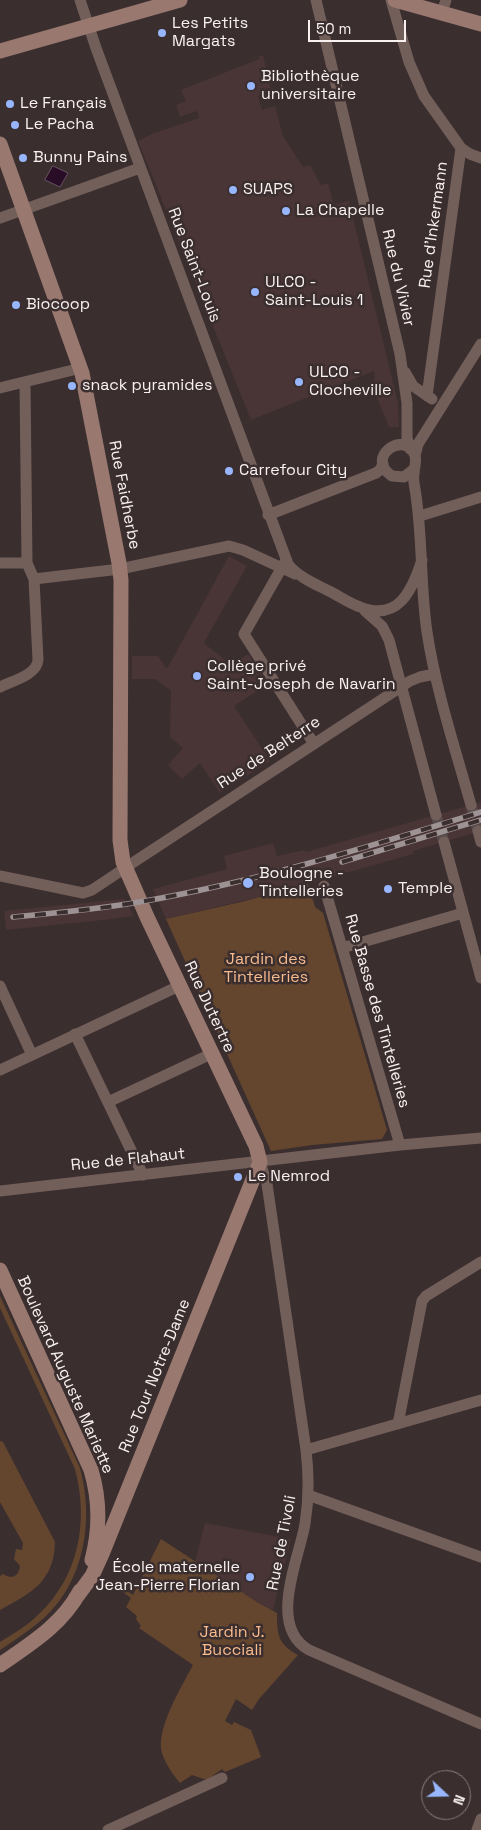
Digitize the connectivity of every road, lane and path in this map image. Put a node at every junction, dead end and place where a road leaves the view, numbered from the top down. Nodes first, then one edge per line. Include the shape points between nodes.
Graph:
1 (80, 0) edge
2 (316, 0) edge
3 (391, 0) edge
4 (395, 0) edge
5 (172, 1) edge
6 (436, 5) edge
7 (481, 24) edge
8 (88, 26) junction
9 (0, 51) edge
10 (0, 144) edge
11 (461, 148) junction
12 (481, 158) edge
13 (140, 168) junction
14 (23, 210) junction
15 (0, 218) edge
16 (481, 344) edge
17 (400, 354) junction
18 (81, 368) junction
19 (25, 382) junction
20 (0, 388) edge
21 (427, 396) junction
22 (442, 405) junction
23 (413, 453) junction
24 (383, 464) junction
25 (414, 469) junction
26 (481, 497) edge
27 (268, 515) junction
28 (420, 516) junction
29 (422, 560) junction
30 (0, 563) edge
31 (27, 563) junction
32 (283, 564) junction
33 (120, 569) junction
34 (34, 579) junction
35 (359, 607) junction
36 (435, 674) junction
37 (0, 687) edge
38 (401, 687) junction
39 (314, 744) junction
40 (471, 805) tunnel mouth
41 (436, 815) tunnel mouth
42 (444, 842) tunnel mouth
43 (125, 867) junction
44 (0, 876) edge
45 (324, 886) dead end
46 (463, 913) junction
47 (342, 948) junction
48 (481, 978) edge
49 (0, 986) edge
50 (179, 986) junction
51 (75, 1034) junction
52 (211, 1054) junction
53 (32, 1055) junction
54 (0, 1070) edge
55 (108, 1102) junction
56 (481, 1138) edge
57 (400, 1145) junction
58 (260, 1162) junction
59 (143, 1175) junction
60 (0, 1191) edge
61 (481, 1262) edge
62 (0, 1270) edge
63 (481, 1400) edge
64 (398, 1424) junction
65 (306, 1450) junction
66 (91, 1470) junction
67 (128, 1491) junction
68 (308, 1494) junction
69 (481, 1556) edge
70 (75, 1599) junction
71 (0, 1665) edge
72 (481, 1724) edge
73 (222, 1778) dead end
74 (481, 1819) edge
75 (108, 1830) edge
76 (477, 1830) edge

1 - 8 street, Rue Saint-Louis
2 - 17 street, Rue du Vivier
3 - 11 street via 420,89
4 - 6 main road
5 - 8 main road
6 - 7 main road
8 - 9 main road
8 - 13 street, Rue Saint-Louis
10 - 14 main road, Rue Faidherbe
11 - 12 street
11 - 21 street, Rue d'Inkermann
13 - 14 street
13 - 27 street, Rue Saint-Louis
14 - 15 street
14 - 18 main road, Rue Faidherbe
16 - 22 street
17 - 21 street via 410,382
17 - 23 street, Rue du Vivier via 407,438
18 - 19 street
18 - 33 main road, Rue Faidherbe
19 - 20 street
19 - 31 street
21 - 22 street
22 - 23 street
23 - 24 street via 402,445 390,447 384,455
23 - 25 street
24 - 25 street via 388,473 397,478 407,476
24 - 27 street via 376,473
25 - 28 street
26 - 28 street
27 - 32 street, Rue Saint-Louis
28 - 29 street
29 - 35 street via 401,602 394,608 378,612
29 - 36 street via 427,634
30 - 31 street
31 - 34 street
32 - 33 street via 229,546
32 - 35 street
32 - 39 street via 244,634
33 - 34 street
33 - 43 main road, Rue Faidherbe via 120,845
34 - 37 street via 38,664 34,671
35 - 38 street via 385,630
36 - 38 street, Rue de Belterre via 420,677
36 - 40 street
38 - 39 street, Rue de Belterre
38 - 41 street
39 - 43 street, Rue de Belterre
42 - 46 street
43 - 44 street, Rue de Belterre via 83,893
43 - 50 main road, Rue Dutertre
45 - 47 street, Rue Basse des Tintelleries
46 - 47 street
46 - 48 street
47 - 57 street, Rue Basse des Tintelleries
49 - 53 street
50 - 51 street
50 - 52 main road, Rue Dutertre
51 - 53 street
51 - 55 street
52 - 55 street
52 - 58 main road, Rue Dutertre via 256,1146
53 - 54 street
55 - 59 street
56 - 57 street, Rue de Flahaut
57 - 58 street, Rue de Flahaut
58 - 59 street, Rue de Flahaut
58 - 65 street, Rue de Tivoli via 267,1184
58 - 67 main road, Rue Tour Notre-Dame
59 - 60 street, Rue de Flahaut
61 - 64 street via 426,1296 422,1302
62 - 66 main road, Boulevard Auguste Mariette
63 - 64 street
64 - 65 street
65 - 68 street, Rue de Tivoli
66 - 67 main road via 110,1502 119,1501
66 - 70 main road, Boulevard Auguste Mariette via 97,1500 97,1537 91,1564
67 - 70 main road, Rue Tour Notre-Dame via 95,1570
68 - 69 street
68 - 72 street, Rue de Tivoli via 305,1525 287,1601 289,1621 296,1640 309,1650
70 - 71 main road, Boulevard Auguste Mariette via 46,1632
73 - 75 street
74 - 76 street

